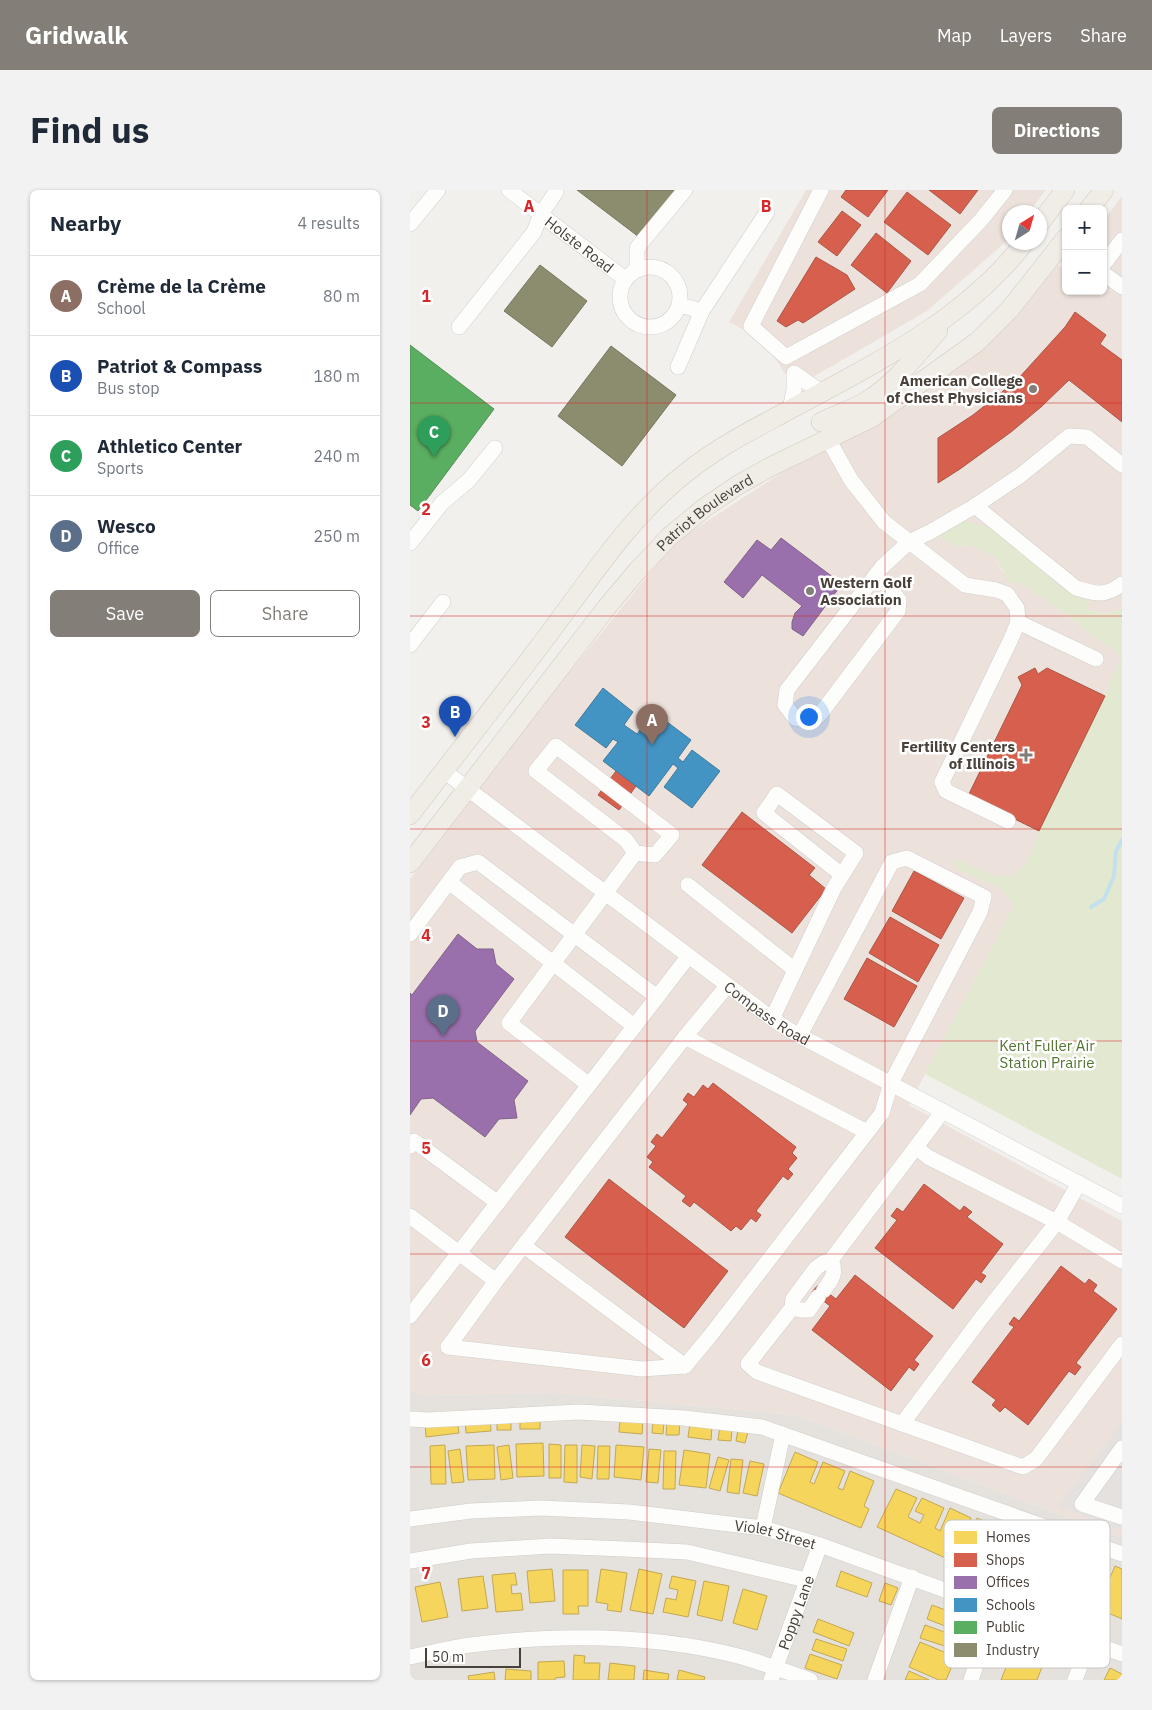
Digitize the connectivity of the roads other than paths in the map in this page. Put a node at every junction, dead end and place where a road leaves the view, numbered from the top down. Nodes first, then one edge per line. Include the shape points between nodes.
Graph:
1 (438, 190) edge
2 (509, 190) edge
3 (556, 190) edge
4 (684, 190) edge
5 (821, 190) edge
6 (1005, 190) edge
7 (1065, 190) edge
8 (1104, 190) edge
9 (1092, 205) edge
10 (767, 212) dead end
11 (541, 214) junction
12 (1047, 214) edge
13 (410, 224) edge
14 (1122, 240) edge
15 (1019, 250) edge
16 (1058, 257) edge
17 (1107, 259) edge
18 (631, 274) junction
19 (1107, 276) edge
20 (1122, 288) edge
21 (680, 305) junction
22 (961, 306) junction
23 (702, 311) junction
24 (459, 327) dead end
25 (786, 357) junction
26 (678, 367) dead end
27 (794, 373) junction
28 (821, 392) junction
29 (790, 409) junction
30 (825, 430) junction
31 (495, 448) dead end
32 (1122, 465) edge
33 (975, 506) junction
34 (410, 542) edge
35 (909, 542) junction
36 (875, 576) junction
37 (1122, 584) edge
38 (443, 602) dead end
39 (1018, 622) junction
40 (410, 645) edge
41 (1096, 659) dead end
42 (444, 771) junction
43 (468, 789) junction
44 (410, 815) edge
45 (1008, 821) dead end
46 (636, 853) junction
47 (410, 864) edge
48 (842, 875) junction
49 (449, 882) junction
50 (688, 885) dead end
51 (605, 894) junction
52 (410, 934) edge
53 (575, 934) junction
54 (688, 957) junction
55 (553, 963) junction
56 (795, 970) junction
57 (727, 986) junction
58 (657, 997) junction
59 (772, 1019) junction
60 (634, 1026) junction
61 (800, 1035) junction
62 (685, 1037) junction
63 (890, 1083) junction
64 (589, 1085) junction
65 (943, 1111) junction
66 (867, 1132) junction
67 (410, 1146) edge
68 (917, 1148) junction
69 (1079, 1183) junction
70 (498, 1203) junction
71 (1122, 1206) edge
72 (410, 1216) edge
73 (1057, 1222) junction
74 (524, 1246) junction
75 (459, 1254) junction
76 (831, 1260) junction
77 (1122, 1262) edge
78 (496, 1281) junction
79 (792, 1308) junction
80 (410, 1316) edge
81 (1122, 1344) edge
82 (685, 1366) junction
83 (410, 1419) edge
84 (902, 1424) junction
85 (783, 1434) junction
86 (1122, 1448) edge
87 (1122, 1517) edge
88 (410, 1519) edge
89 (1026, 1520) edge
90 (763, 1528) junction
91 (820, 1545) junction
92 (1110, 1550) edge
93 (1122, 1554) edge
94 (410, 1561) edge
95 (912, 1578) junction
96 (806, 1580) junction
97 (944, 1589) edge
98 (1110, 1650) edge
99 (1122, 1654) edge
100 (410, 1657) edge
101 (975, 1668) edge
102 (1079, 1668) edge
103 (774, 1674) edge
104 (810, 1680) edge
105 (875, 1680) edge
106 (971, 1680) edge
107 (1075, 1680) edge

1 - 13 street
2 - 11 street, Holste Road
3 - 11 street
4 - 18 street via 637,248
5 - 25 street via 751,326
6 - 25 street via 920,284
7 - 12 main road
8 - 9 main road
10 - 23 street
11 - 18 street, Holste Road
11 - 24 street via 534,232
14 - 17 street
15 - 22 main road via 986,287
16 - 30 main road, Patriot Boulevard via 978,342 871,418
18 - 21 street, Holste Road via 646,267 666,271 678,286
18 - 21 street, Holste Road via 621,288 620,298 621,307 633,322 652,328 661,326 670,321
19 - 20 street
21 - 23 street
22 - 28 main road via 887,357
22 - 30 main road via 907,366 877,393
23 - 26 street
25 - 27 street
27 - 28 street
27 - 29 street
28 - 29 main road
29 - 30 main road via 805,413
29 - 42 main road via 724,446 686,472 632,524
30 - 35 street via 856,487 884,522
30 - 43 main road, Patriot Boulevard via 704,508 668,537 606,608
31 - 34 street
32 - 33 street via 1087,438 1069,436 1021,475
33 - 35 street
33 - 37 street via 1076,588 1095,594 1111,593
35 - 36 street
35 - 39 street via 965,586 1007,594 1017,608
36 - 36 street via 787,690 786,704 795,718 814,721 821,714 898,611 899,600
38 - 40 street
39 - 41 street
39 - 45 street via 942,782 946,791
42 - 43 street, Compass Road
42 - 44 main road
43 - 47 main road, Patriot Boulevard
43 - 51 street, Compass Road
46 - 46 street via 654,855 672,835 556,746 536,771 626,840
46 - 51 street
48 - 48 street via 856,853 777,794 764,813
48 - 56 street
49 - 52 street
49 - 53 street via 460,867 478,862
49 - 55 street
50 - 56 street
51 - 53 street
51 - 54 street, Compass Road
53 - 55 street
53 - 58 street
54 - 57 street, Compass Road
54 - 58 street
55 - 60 street
55 - 64 street via 509,1023
56 - 59 street
57 - 59 street, Compass Road
57 - 62 street
58 - 60 street
59 - 61 street, Compass Road
60 - 64 street
61 - 63 street, Compass Road
61 - 63 street via 892,862 907,858 984,897 980,912
62 - 66 street
62 - 74 street
63 - 65 street, Compass Road
63 - 66 street via 882,1113
64 - 70 street
65 - 68 street
65 - 69 street, Compass Road
66 - 82 street
67 - 70 street via 414,1140
68 - 73 street via 928,1157
68 - 76 street
69 - 71 street, Compass Road
69 - 73 street
70 - 75 street
72 - 75 street
73 - 77 street
73 - 84 street
74 - 78 street
74 - 82 street
75 - 78 street
75 - 80 street
76 - 79 street via 816,1268 792,1299
76 - 79 street via 835,1268 834,1277 809,1310
78 - 82 street via 448,1346 642,1369
79 - 84 street via 748,1364 756,1372
81 - 84 street via 1036,1459 1023,1467
83 - 85 street via 580,1412 684,1418 762,1428
85 - 89 street
85 - 90 street
86 - 87 street via 1082,1504
88 - 90 street, Violet Street via 540,1508 629,1512
90 - 91 street, Violet Street
91 - 95 street, Violet Street
91 - 96 street, Poppy Lane
92 - 93 street
94 - 96 street via 471,1551 550,1546 687,1552
95 - 97 street, Violet Street
95 - 105 street
96 - 103 street, Poppy Lane
98 - 99 street, Violet Street
100 - 103 street via 468,1645 578,1638 694,1648 740,1657
101 - 106 street
102 - 107 street
103 - 104 street

